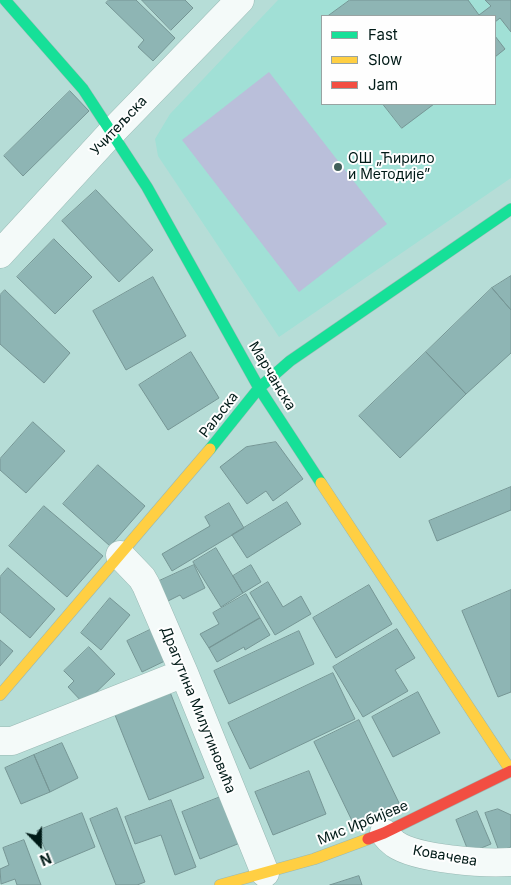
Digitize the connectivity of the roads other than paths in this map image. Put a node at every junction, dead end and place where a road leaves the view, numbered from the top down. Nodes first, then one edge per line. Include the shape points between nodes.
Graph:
1 (5, 0) edge
2 (240, 0) edge
3 (112, 132) junction
4 (511, 209) edge
5 (0, 254) edge
6 (259, 388) junction
7 (120, 555) junction
8 (184, 673) junction
9 (0, 695) edge
10 (0, 741) edge
11 (511, 771) edge
12 (384, 833) junction
13 (511, 862) edge
14 (265, 873) junction
15 (220, 885) edge

1 - 3 street, Марчанска via 84,89
2 - 3 street, Учитељска
3 - 5 street, Учитељска
3 - 6 street, Марчанска via 147,187
4 - 6 street, Раљска via 290,361
6 - 7 street, Раљска
6 - 11 street, Марчанска
7 - 8 street, Драгутина Милутиновића via 146,585
7 - 9 street, Раљска
8 - 10 street via 12,741
8 - 14 street, Драгутина Милутиновића
11 - 12 street, Мис Ирбијеве
12 - 13 street, Ковачева via 394,844 420,853 481,863
12 - 14 street, Мис Ирбијеве
14 - 15 street, Мис Ирбијеве

